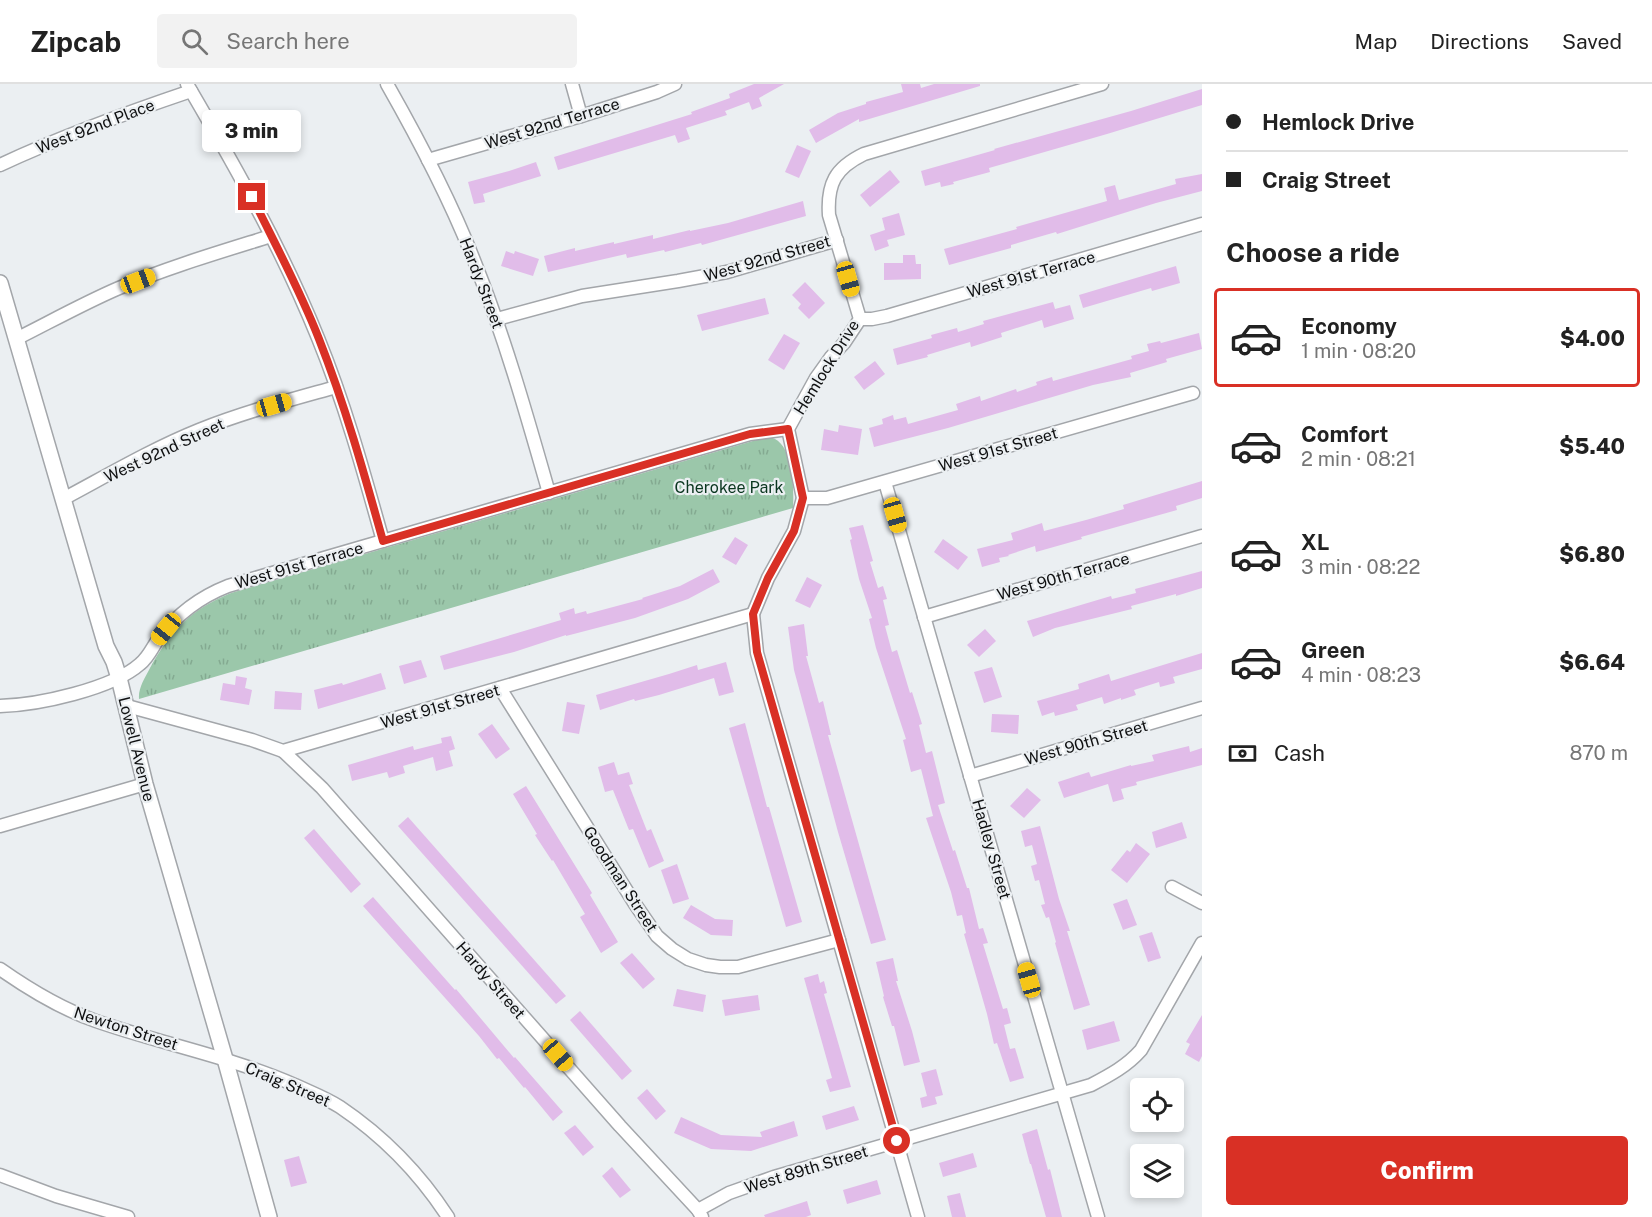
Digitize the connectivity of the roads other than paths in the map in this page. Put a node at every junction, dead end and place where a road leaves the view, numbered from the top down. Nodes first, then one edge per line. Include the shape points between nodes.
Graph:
1 (387, 84) edge
2 (572, 84) edge
3 (675, 84) edge
4 (1102, 84) edge
5 (189, 88) edge
6 (581, 116) junction
7 (428, 160) junction
8 (0, 165) edge
9 (1202, 224) edge
10 (272, 236) junction
11 (837, 240) junction
12 (0, 283) edge
13 (860, 319) junction
14 (496, 320) junction
15 (16, 339) junction
16 (336, 387) junction
17 (1193, 393) dead end
18 (788, 429) junction
19 (885, 482) junction
20 (549, 493) junction
21 (803, 498) junction
22 (63, 499) junction
23 (1202, 536) edge
24 (383, 541) junction
25 (753, 614) junction
26 (924, 617) junction
27 (119, 678) junction
28 (501, 688) junction
29 (0, 706) edge
30 (127, 706) junction
31 (1202, 708) edge
32 (283, 751) junction
33 (970, 776) junction
34 (145, 784) junction
35 (0, 826) edge
36 (1172, 887) dead end
37 (1202, 903) edge
38 (839, 940) junction
39 (1202, 943) edge
40 (0, 969) edge
41 (225, 1059) junction
42 (1062, 1093) junction
43 (897, 1141) junction
44 (0, 1175) edge
45 (86, 1211) edge
46 (700, 1214) edge
47 (128, 1217) edge
48 (269, 1217) edge
49 (448, 1217) edge
50 (918, 1217) edge
51 (1098, 1217) edge

1 - 7 street, Hardy Street
2 - 6 street
3 - 6 street, West 92nd Terrace
4 - 11 street, West 92nd Street via 852,160 839,171 829,193
5 - 8 street, West 92nd Place
5 - 10 street
6 - 7 street, West 92nd Terrace
7 - 14 street, Hardy Street via 449,201
9 - 13 street, West 91st Terrace via 888,316
10 - 15 street via 118,289
10 - 16 street via 319,338
11 - 13 street, Hemlock Drive
11 - 14 street, West 92nd Street via 727,272 582,297
12 - 15 street, Lowell Avenue
13 - 18 street, Hemlock Drive via 816,378
14 - 20 street, Hardy Street
15 - 22 street, Lowell Avenue
16 - 22 street, West 92nd Street via 200,430
16 - 24 street
17 - 19 street, West 91st Street
18 - 20 street, West 91st Terrace via 750,434
18 - 21 street, Hemlock Drive
19 - 21 street, West 91st Street via 827,498
19 - 26 street, Hadley Street
20 - 24 street, West 91st Terrace
21 - 25 street, Hemlock Drive via 794,531
22 - 27 street, Lowell Avenue
23 - 26 street, West 90th Terrace
24 - 27 street, West 91st Terrace via 209,594 174,619 141,664
25 - 28 street, West 91st Street
25 - 38 street, Hemlock Drive via 757,652
26 - 33 street, Hadley Street
27 - 29 street via 48,700
27 - 30 street, Lowell Avenue
28 - 32 street, West 91st Street
28 - 38 street, Goodman Street via 635,904 657,936 672,949 706,965 738,967
30 - 32 street
30 - 34 street, Lowell Avenue
31 - 33 street, West 90th Street
32 - 46 street, Hardy Street via 322,788
33 - 42 street, Hadley Street
34 - 35 street
34 - 41 street, Lowell Avenue
36 - 37 street
38 - 43 street, Hemlock Drive
39 - 42 street, West 89th Street via 1142,1050 1116,1072 1091,1085
40 - 41 street, Newton Street via 63,1008 95,1021
41 - 48 street, Lowell Avenue
41 - 49 street, Craig Street via 339,1106 405,1162
42 - 43 street, West 89th Street
42 - 51 street, Hadley Street
43 - 46 street, West 89th Street via 729,1193
43 - 50 street, Hemlock Drive
44 - 45 street
45 - 47 street

